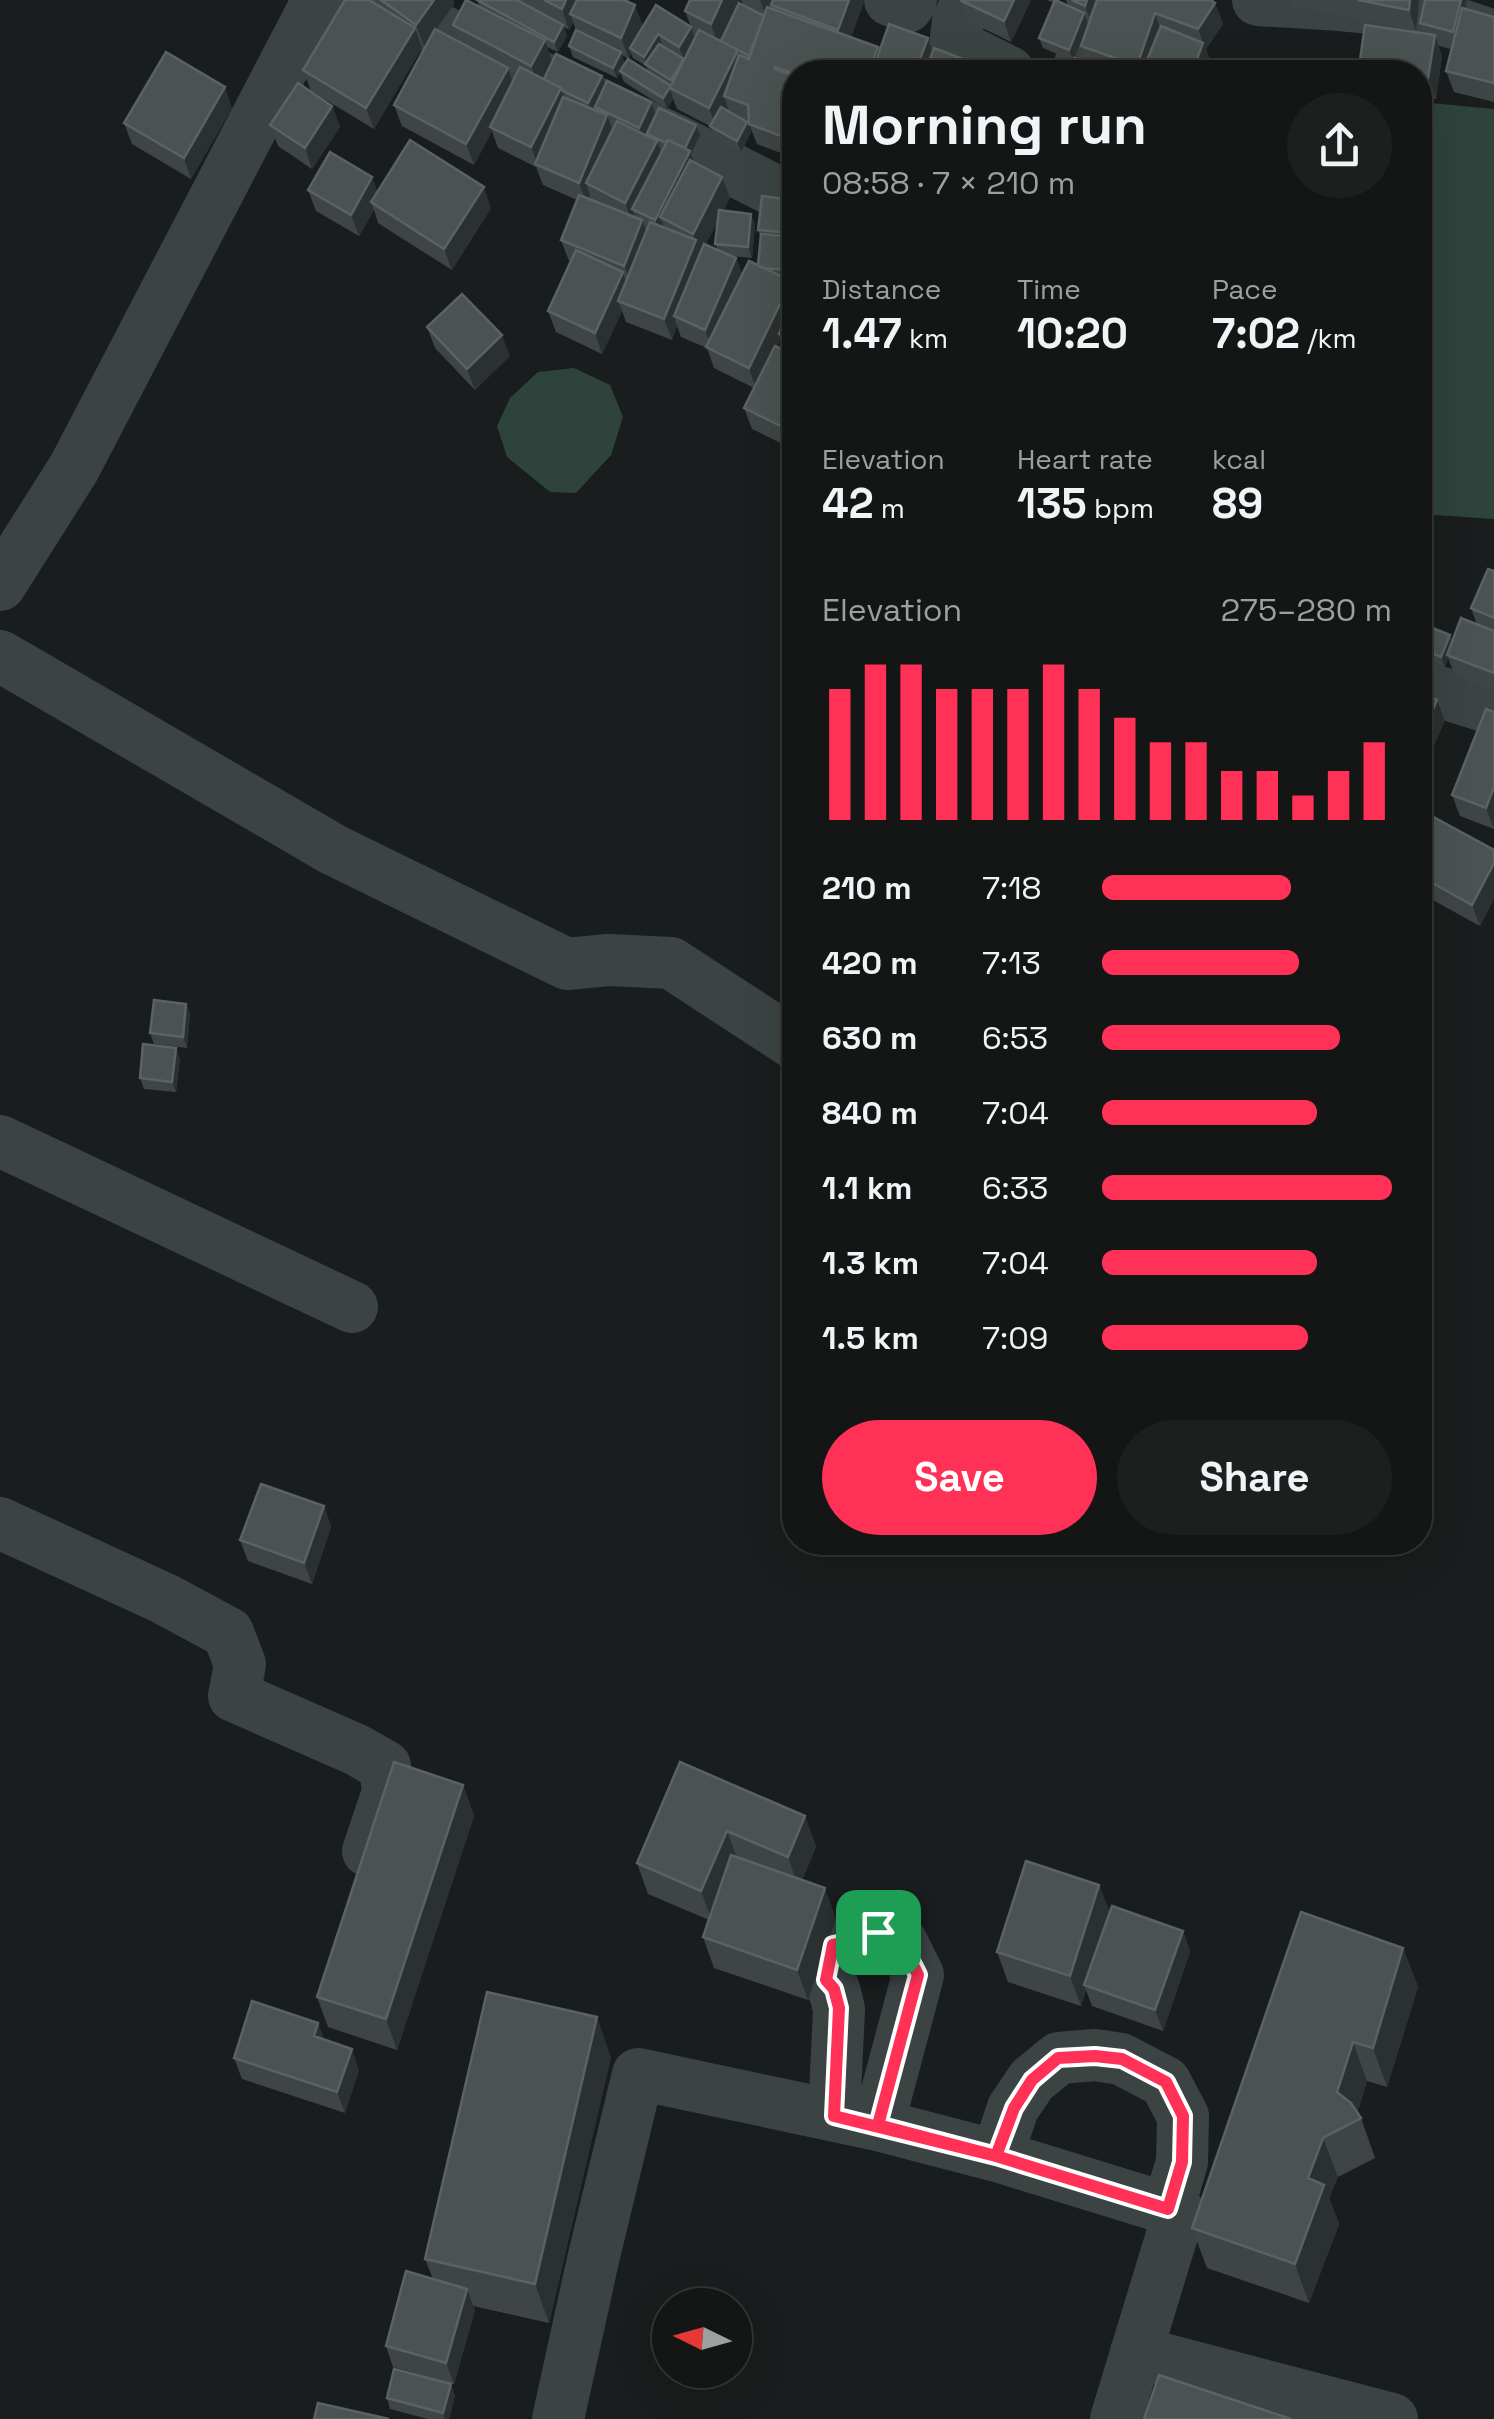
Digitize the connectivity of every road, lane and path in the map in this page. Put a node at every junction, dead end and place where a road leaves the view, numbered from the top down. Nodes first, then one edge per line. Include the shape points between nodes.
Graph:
1 (318, 0) edge
2 (376, 0) edge
3 (890, 0) edge
4 (911, 0) edge
5 (968, 0) edge
6 (1258, 0) edge
7 (1088, 7) edge
8 (1494, 37) edge
9 (985, 60) edge
10 (1079, 60) edge
11 (715, 146) junction
12 (782, 194) edge
13 (706, 216) edge
14 (0, 585) edge
15 (0, 656) edge
16 (1432, 690) edge
17 (1494, 709) edge
18 (782, 1035) edge
19 (0, 1141) edge
20 (352, 1308) dead end
21 (0, 1523) edge
22 (353, 1896) edge
23 (996, 2156) junction
24 (1168, 2209) junction
25 (1136, 2352) junction
26 (558, 2419) edge
27 (1116, 2419) edge
28 (1392, 2419) edge

1 - 14 street via 74,468
2 - 11 street
3 - 4 street via 907,7
5 - 9 street via 955,46
6 - 8 street via 1374,8
7 - 10 street
11 - 12 street
11 - 13 street
15 - 18 street via 334,850 567,964 671,962
16 - 17 street
19 - 20 street
21 - 22 street via 228,1633 240,1664 234,1696 384,1766 388,1792
23 - 24 street
23 - 24 street via 1014,2108 1058,2058 1122,2059 1166,2082 1183,2116 1182,2162
23 - 26 street via 638,2074
24 - 25 street via 1180,2212
25 - 27 street
25 - 28 street

